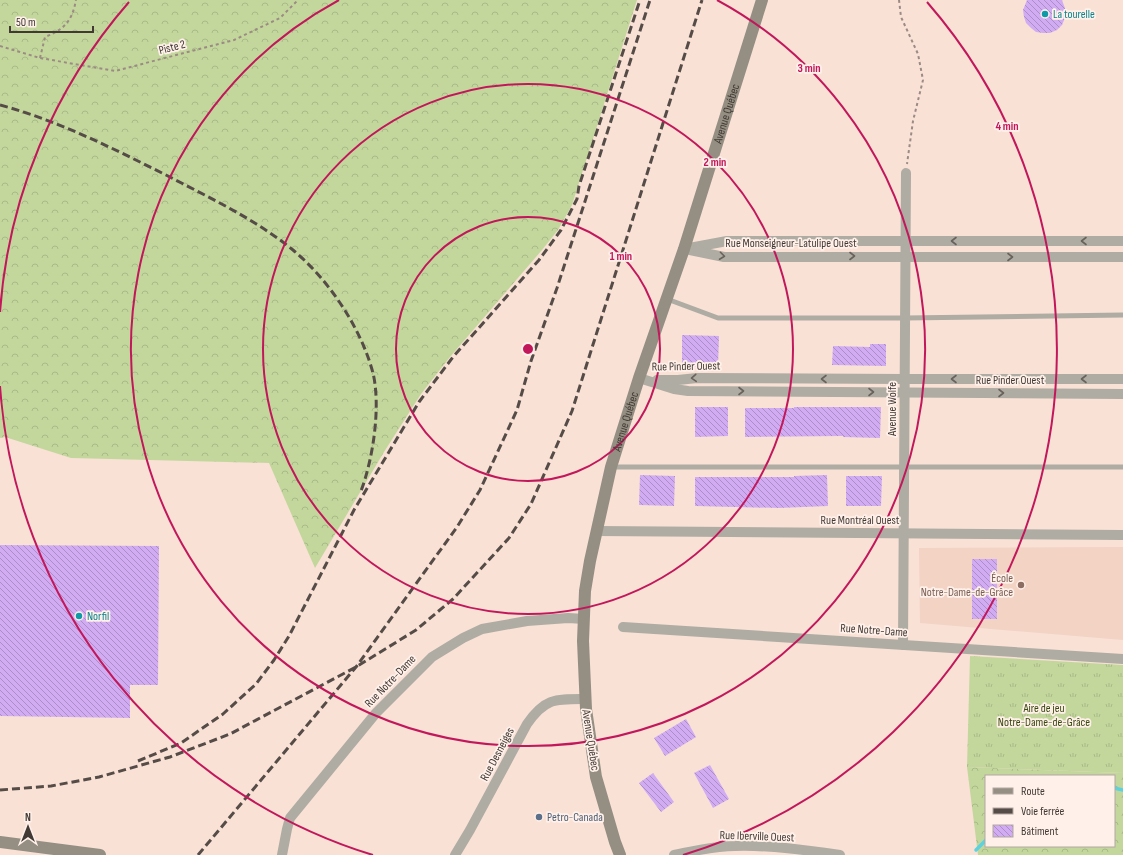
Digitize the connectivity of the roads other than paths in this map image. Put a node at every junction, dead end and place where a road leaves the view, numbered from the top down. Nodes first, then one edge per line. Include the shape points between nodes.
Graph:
1 (762, 0) edge
2 (906, 173) road end
3 (905, 241) junction
4 (1123, 241) edge
5 (684, 249) junction
6 (905, 256) junction
7 (1123, 257) edge
8 (666, 299) junction
9 (1123, 315) edge
10 (905, 318) junction
11 (639, 378) junction
12 (905, 379) junction
13 (1123, 379) edge
14 (905, 393) junction
15 (1123, 394) edge
16 (611, 467) junction
17 (1123, 467) edge
18 (904, 468) junction
19 (596, 531) junction
20 (904, 533) junction
21 (1123, 535) edge
22 (584, 619) junction
23 (623, 627) dead end
24 (903, 645) junction
25 (1123, 659) edge
26 (585, 698) junction
27 (0, 842) edge
28 (100, 855) edge
29 (282, 855) edge
30 (455, 855) edge
31 (620, 855) edge
32 (674, 855) edge
33 (840, 855) edge

1 - 5 main road, Avenue Québec
2 - 3 street, Avenue Wolfe
4 -> 3 street, Rue Monseigneur-Latulipe Ouest
3 - 5 street, Rue Monseigneur-Latulipe Ouest via 727,241
3 - 6 street, Avenue Wolfe
5 -> 6 street, Rue Monseigneur-Latulipe Ouest via 724,257
5 - 8 main road, Avenue Québec
6 -> 7 street, Rue Monseigneur-Latulipe Ouest
6 - 10 street, Avenue Wolfe
8 - 10 lane via 718,318
8 - 11 main road, Avenue Québec
9 - 10 lane
10 - 12 street, Avenue Wolfe
12 -> 11 street, Rue Pinder Ouest via 697,378 664,381
11 -> 14 street, Rue Pinder Ouest via 688,391
11 - 16 main road, Avenue Québec
13 -> 12 street, Rue Pinder Ouest
12 - 14 street, Avenue Wolfe
14 -> 15 street, Rue Pinder Ouest
14 - 18 street, Avenue Wolfe
16 - 18 lane
16 - 19 main road, Avenue Québec
17 - 18 lane
18 - 20 street, Avenue Wolfe
19 - 20 street, Rue Montréal Ouest
19 - 22 main road, Avenue Québec via 585,591
20 - 21 street, Rue Montréal Ouest
20 - 24 street, Avenue Wolfe
22 - 26 main road, Avenue Québec via 582,642
22 - 29 street, Rue Notre-Dame via 527,621 482,629 432,657 376,713 290,818
23 - 24 street, Rue Notre-Dame
24 - 25 street, Rue Notre-Dame
26 - 30 street, Rue Desneiges via 557,699 534,714
26 - 31 main road, Avenue Québec via 596,777
27 - 28 main road
32 - 33 street, Rue Iberville Ouest via 736,846 786,848

